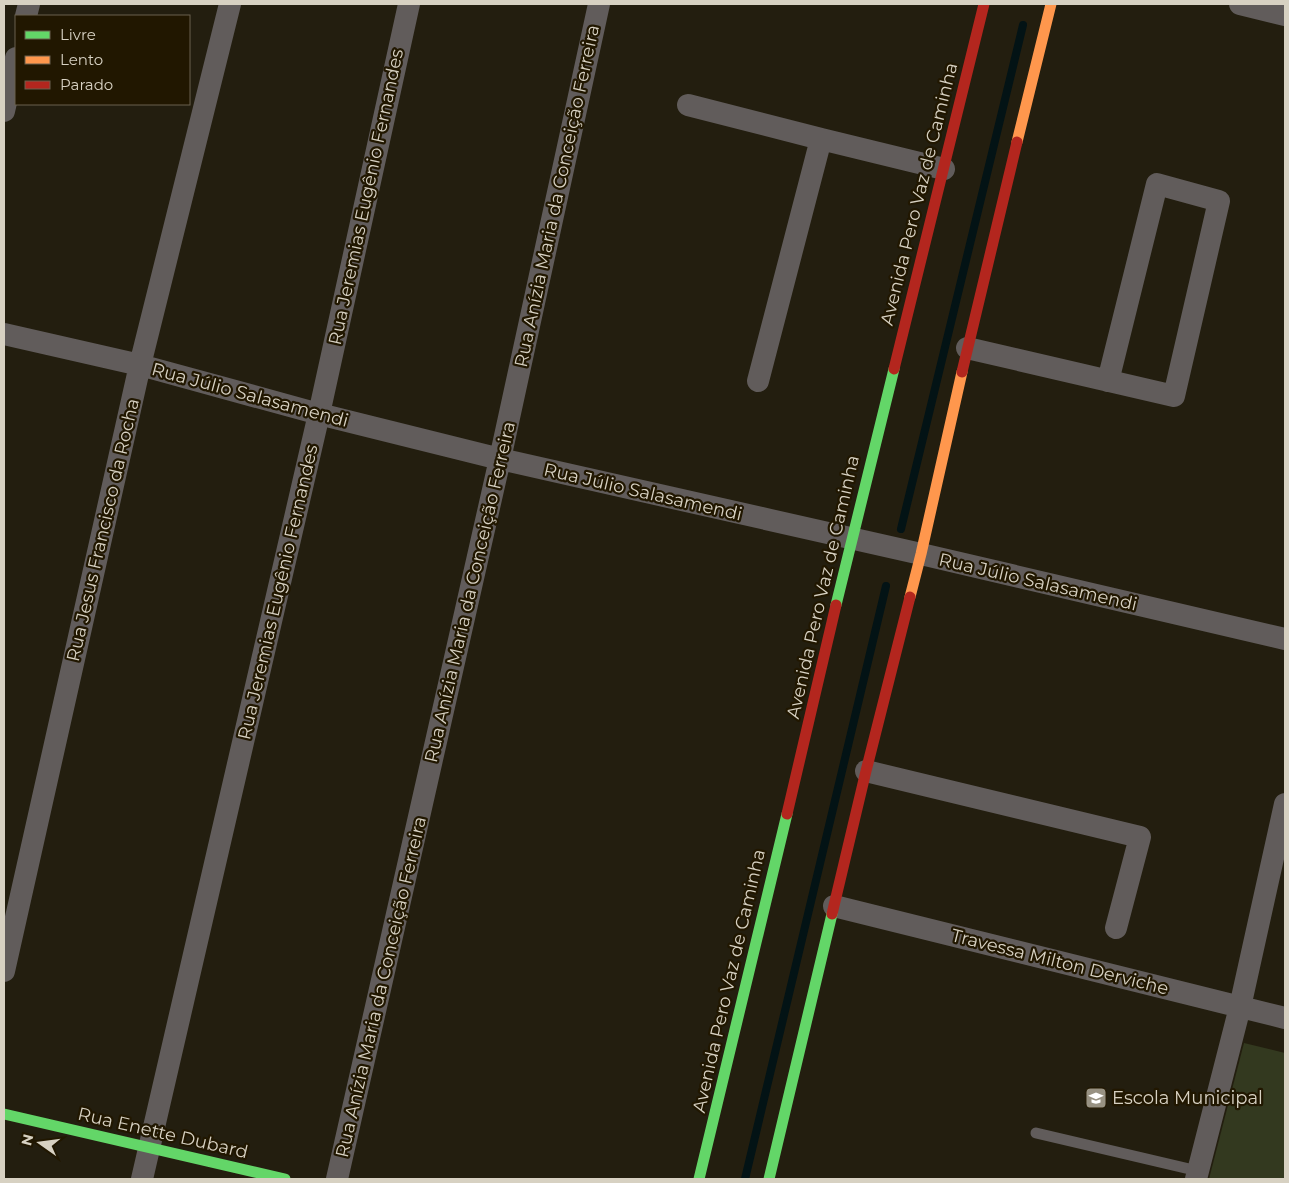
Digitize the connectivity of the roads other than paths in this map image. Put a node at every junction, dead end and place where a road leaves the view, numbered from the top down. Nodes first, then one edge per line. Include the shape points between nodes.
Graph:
1 (230, 4) edge
2 (409, 4) edge
3 (599, 4) edge
4 (984, 4) edge
5 (1051, 4) edge
6 (1253, 5) edge
7 (1285, 15) edge
8 (15, 62) edge
9 (688, 105) dead end
10 (4, 111) edge
11 (821, 139) junction
12 (944, 169) junction
13 (4, 334) edge
14 (967, 348) junction
15 (140, 365) junction
16 (1108, 380) junction
17 (758, 381) dead end
18 (319, 414) junction
19 (500, 460) junction
20 (852, 539) junction
21 (921, 554) junction
22 (1285, 639) edge
23 (866, 771) junction
24 (1284, 816) edge
25 (834, 906) junction
26 (1116, 928) dead end
27 (4, 970) edge
28 (1240, 1007) junction
29 (1285, 1018) edge
30 (4, 1114) edge
31 (1036, 1133) dead end
32 (150, 1148) junction
33 (1197, 1175) edge
34 (142, 1179) edge
35 (285, 1179) edge
36 (337, 1179) edge
37 (699, 1179) edge
38 (769, 1179) edge

1 - 15 street, Rua Jesus Francisco da Rocha
2 - 18 street, Rua Jeremias Eugênio Fernandes
3 - 19 street, Rua Anízia Maria da Conceição Ferreira
4 - 12 street, Avenida Pero Vaz de Caminha
5 - 14 street
6 - 7 street
8 - 10 street
9 - 11 street
11 - 12 street
11 - 17 street
12 - 20 street, Avenida Pero Vaz de Caminha
13 - 15 street, Rua Júlio Salasamendi
14 - 16 street
14 - 21 street
15 - 18 street, Rua Júlio Salasamendi
15 - 27 street, Rua Jesus Francisco da Rocha
16 - 16 street via 1174,396 1219,201 1157,184
18 - 19 street, Rua Júlio Salasamendi
18 - 32 street, Rua Jeremias Eugênio Fernandes
19 - 20 street, Rua Júlio Salasamendi
19 - 36 street, Rua Anízia Maria da Conceição Ferreira
20 - 21 street, Rua Júlio Salasamendi
20 - 37 street, Avenida Pero Vaz de Caminha
21 - 22 street, Rua Júlio Salasamendi
21 - 23 street
23 - 25 street
23 - 26 street via 1140,837
24 - 28 street
25 - 28 street, Travessa Milton Derviche
25 - 38 street
28 - 29 street, Travessa Milton Derviche
28 - 33 street
30 - 32 street, Rua Enette Dubard
31 - 33 lane
32 - 34 street, Rua Jeremias Eugênio Fernandes
32 - 35 street, Rua Enette Dubard

